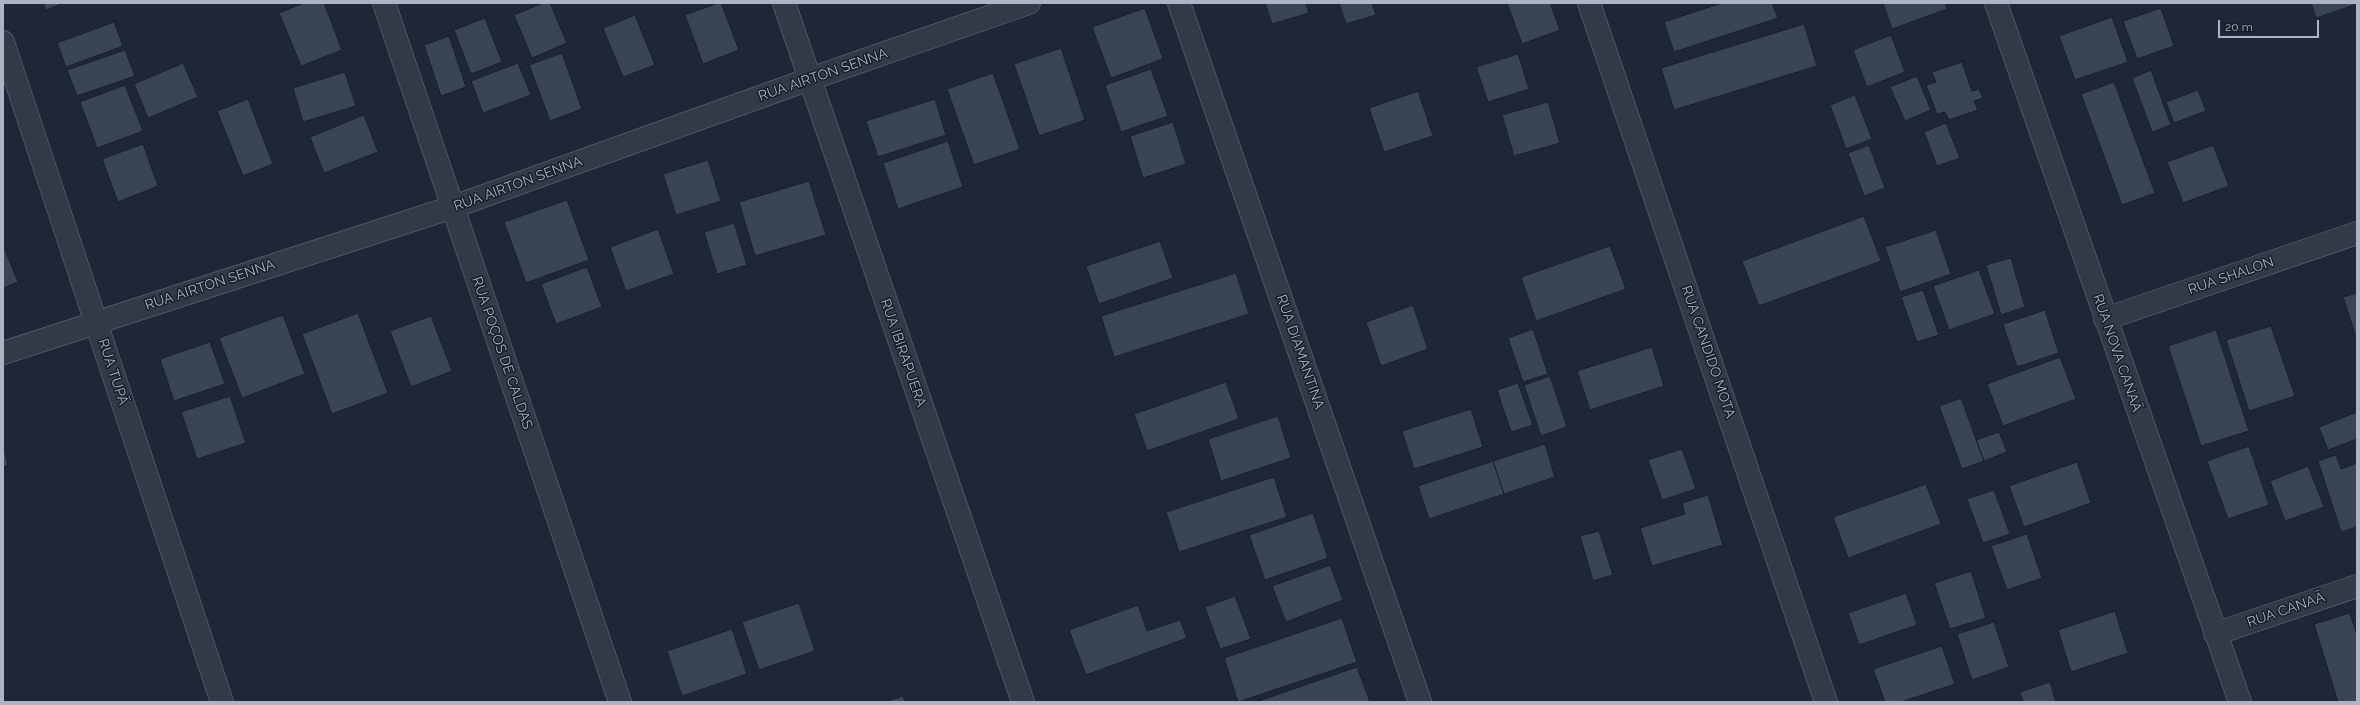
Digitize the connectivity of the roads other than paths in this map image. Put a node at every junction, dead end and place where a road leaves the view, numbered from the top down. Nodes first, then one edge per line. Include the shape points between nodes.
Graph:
1 (384, 3) edge
2 (784, 3) edge
3 (1029, 3) edge
4 (1179, 3) edge
5 (1589, 3) edge
6 (1996, 3) edge
7 (3, 42) edge
8 (810, 79) junction
9 (452, 207) junction
10 (2357, 233) edge
11 (2105, 319) junction
12 (96, 322) junction
13 (3, 353) edge
14 (2357, 586) edge
15 (2216, 634) junction
16 (222, 702) edge
17 (620, 702) edge
18 (1023, 702) edge
19 (1420, 702) edge
20 (1826, 702) edge
21 (2240, 702) edge

1 - 9 street, RUA POÇOS DE CALDAS
2 - 8 street, RUA IBIRAPUERA
3 - 8 street, RUA AIRTON SENNA
4 - 19 street, RUA DIAMANTINA
5 - 20 street, RUA CANDIDO MOTA
6 - 11 street, RUA NOVA CANAÃ
7 - 12 street, RUA TUPÃ
8 - 9 street, RUA AIRTON SENNA
8 - 18 street, RUA IBIRAPUERA
9 - 12 street, RUA AIRTON SENNA
9 - 17 street, RUA POÇOS DE CALDAS
10 - 11 street, RUA SHALON
11 - 15 street, RUA NOVA CANAÃ
12 - 13 street, RUA AIRTON SENNA
12 - 16 street, RUA TUPÃ
14 - 15 street, RUA CANAÃ
15 - 21 street, RUA NOVA CANAÃ

